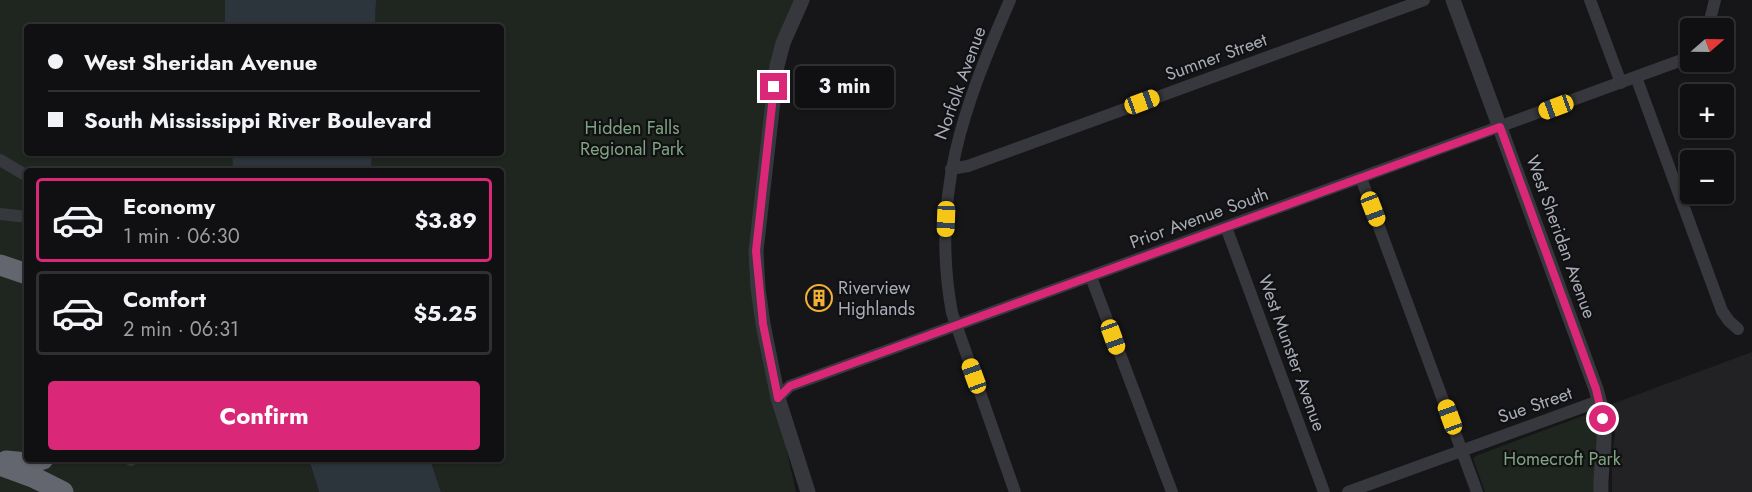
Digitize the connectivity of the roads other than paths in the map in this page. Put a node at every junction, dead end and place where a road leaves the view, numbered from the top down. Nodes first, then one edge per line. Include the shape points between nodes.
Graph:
1 (802, 0) edge
2 (1010, 0) edge
3 (1424, 0) edge
4 (1453, 0) edge
5 (1590, 0) edge
6 (1714, 0) edge
7 (1710, 18) edge
8 (1680, 61) edge
9 (1636, 77) junction
10 (1621, 83) junction
11 (1500, 127) junction
12 (0, 160) edge
13 (951, 169) junction
14 (24, 174) edge
15 (1361, 178) junction
16 (0, 214) edge
17 (24, 217) edge
18 (1226, 227) junction
19 (0, 264) edge
20 (24, 273) edge
21 (1091, 277) junction
22 (956, 325) junction
23 (1738, 329) dead end
24 (778, 398) junction
25 (1599, 401) junction
26 (1462, 450) junction
27 (0, 460) edge
28 (31, 462) edge
29 (798, 464) junction
30 (0, 465) edge
31 (0, 478) edge
32 (42, 492) edge
33 (63, 492) edge
34 (802, 492) edge
35 (808, 492) edge
36 (1016, 492) edge
37 (1172, 492) edge
38 (1324, 492) edge
39 (1347, 492) edge
40 (1478, 492) edge
41 (1601, 492) edge

1 - 24 street via 777,66 756,251 763,324
2 - 13 street, Norfolk Avenue via 965,110
3 - 13 street, Sumner Street
4 - 11 street, West Sheridan Avenue
5 - 10 street
6 - 7 street
8 - 9 street, Prior Avenue South
9 - 10 street, Prior Avenue South
9 - 23 street via 1722,310
10 - 11 street, Prior Avenue South
11 - 15 street, Prior Avenue South
11 - 25 street, West Sheridan Avenue
12 - 14 street
13 - 22 street, Norfolk Avenue via 946,264
15 - 18 street, Prior Avenue South
15 - 26 street
16 - 17 street
18 - 21 street, Prior Avenue South
18 - 38 street, West Munster Avenue
19 - 20 highway
21 - 22 street, Prior Avenue South
21 - 37 street
22 - 24 street, Prior Avenue South via 790,386
22 - 36 street, Norfolk Avenue
24 - 29 street
25 - 26 street, Sue Street
25 - 41 street, West Sheridan Avenue via 1604,432
26 - 39 street, Sue Street
26 - 40 street
27 - 28 highway
29 - 34 street
29 - 35 street
30 - 33 highway
31 - 32 highway

